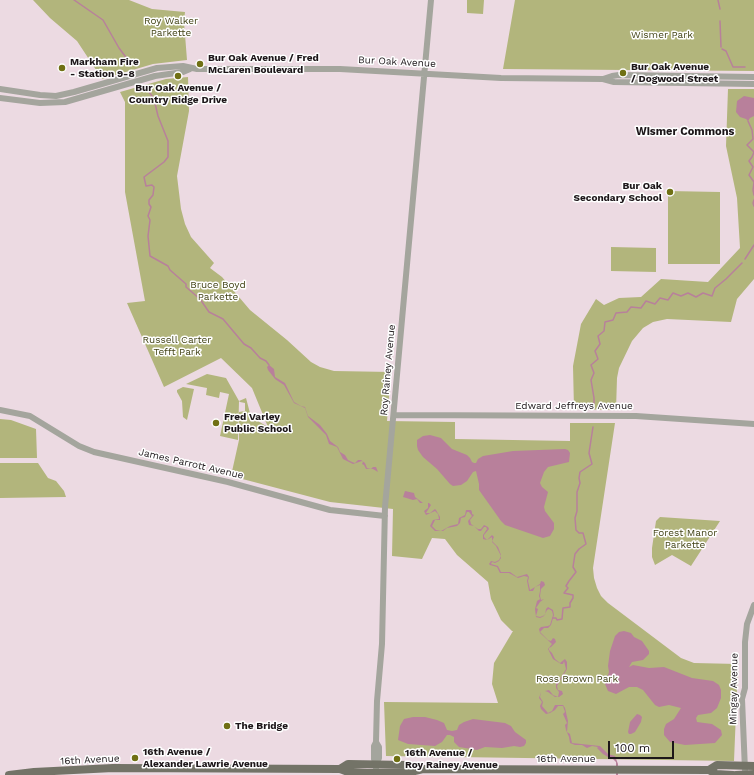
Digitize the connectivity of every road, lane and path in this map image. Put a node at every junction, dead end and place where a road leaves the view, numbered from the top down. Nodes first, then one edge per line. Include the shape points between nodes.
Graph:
1 (431, 0) edge
2 (190, 68) junction
3 (424, 74) junction
4 (754, 77) edge
5 (603, 79) junction
6 (754, 84) edge
7 (0, 89) edge
8 (0, 98) edge
9 (0, 410) edge
10 (394, 415) junction
11 (754, 424) edge
12 (385, 516) junction
13 (754, 605) edge
14 (745, 766) junction
15 (754, 766) edge
16 (709, 770) junction
17 (376, 771) edge
18 (754, 774) edge
19 (9, 775) edge
20 (733, 775) edge
21 (740, 775) edge

1 - 3 street, Roy Rainey Avenue
2 - 3 street, Bur Oak Avenue via 328,69
2 - 7 street, Bur Oak Avenue via 162,67 56,96
2 - 8 street, Bur Oak Avenue via 183,72 155,76 65,102 40,104
3 - 5 street, Bur Oak Avenue
3 - 10 street, Roy Rainey Avenue
4 - 5 street, Bur Oak Avenue via 619,75
5 - 6 street, Bur Oak Avenue via 614,82
9 - 12 street, James Parrott Avenue via 30,416 79,446 94,452 228,482 330,510
10 - 11 street, Edward Jeffreys Avenue via 636,416
10 - 12 street, Roy Rainey Avenue
12 - 17 street, Roy Rainey Avenue via 382,637 374,746
13 - 14 street, Mingay Avenue via 747,624 745,642 745,688 742,699
14 - 15 main road, 16th Avenue
14 - 16 main road, 16th Avenue via 718,766
14 - 21 street, Mingay Avenue
16 - 17 main road, 16th Avenue via 423,769 407,765
16 - 20 main road, 16th Avenue via 716,774
17 - 19 main road, 16th Avenue via 113,768
18 - 21 main road

